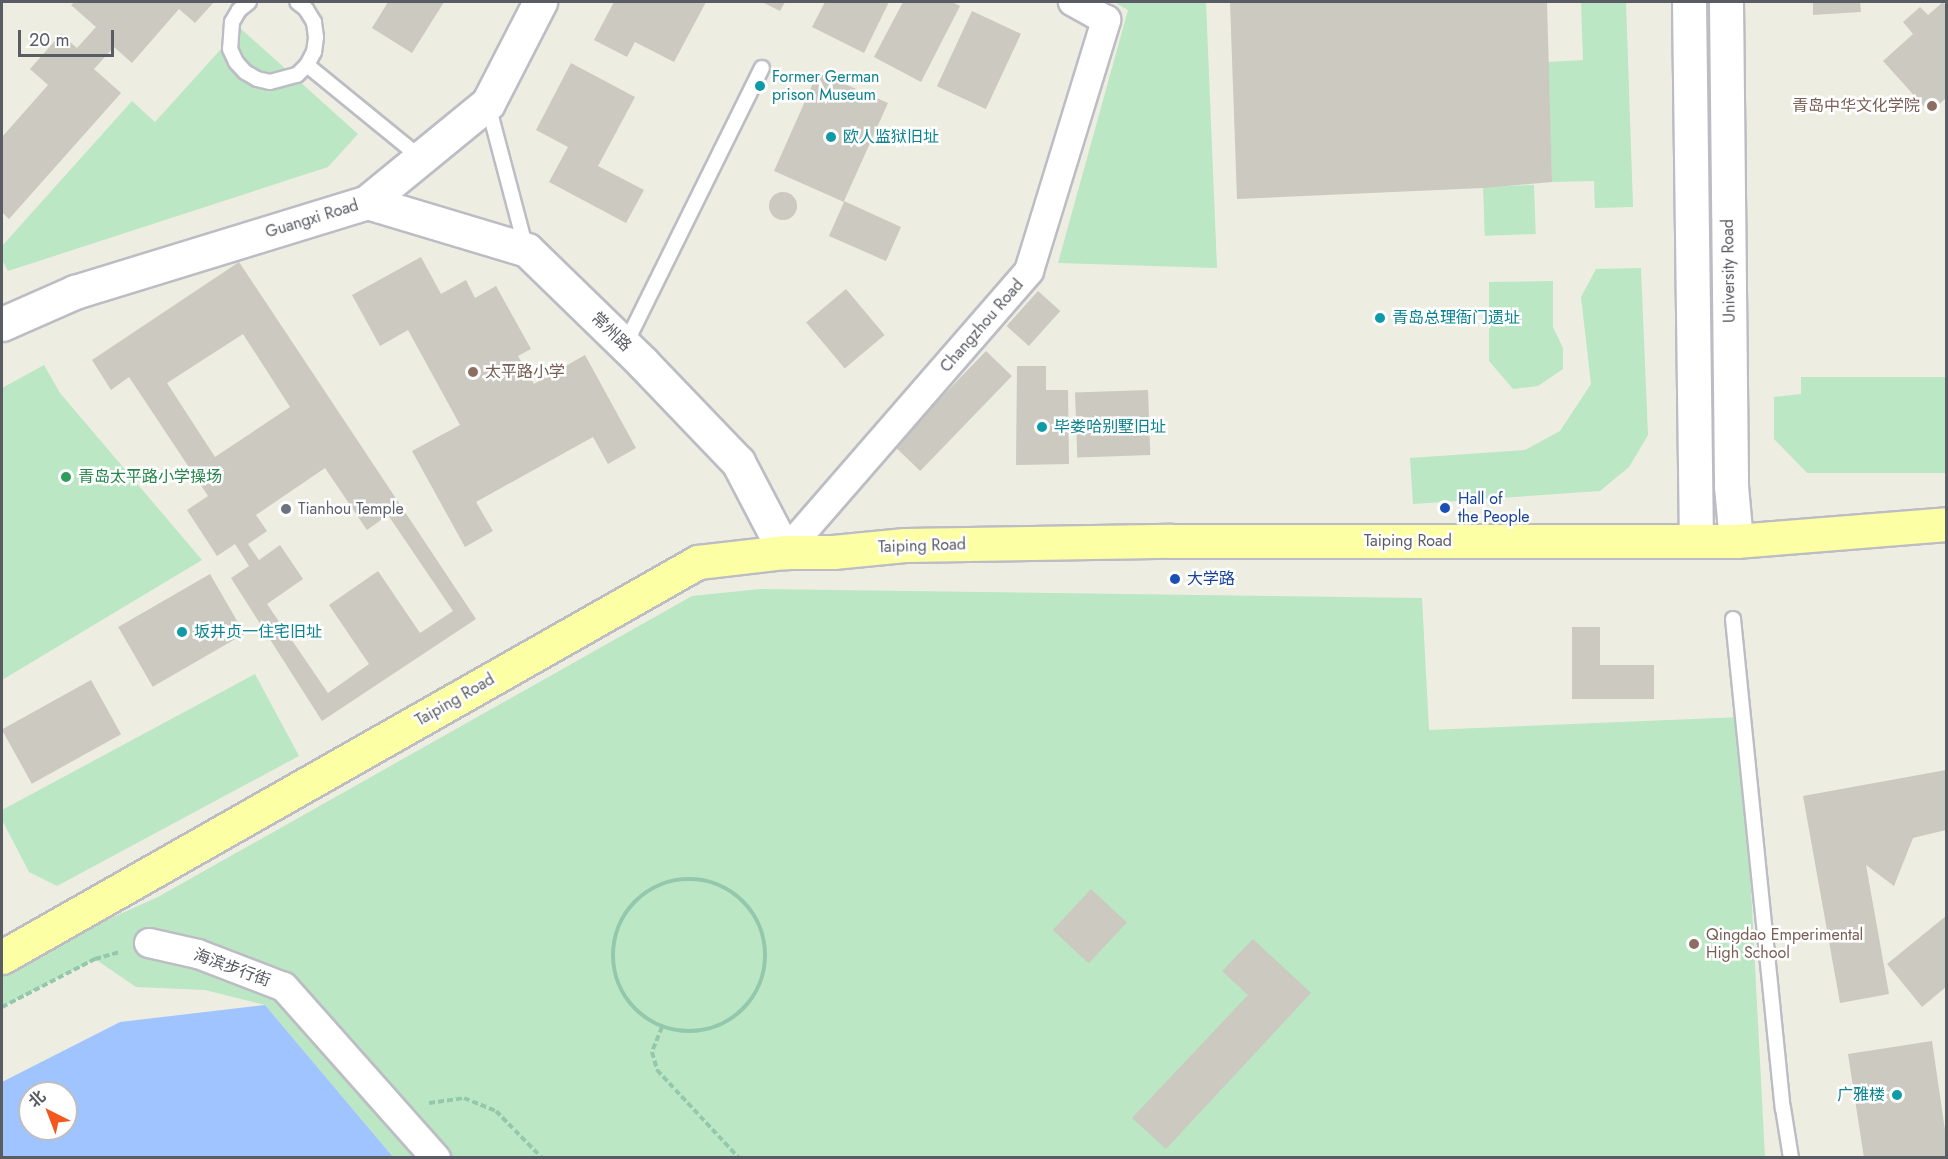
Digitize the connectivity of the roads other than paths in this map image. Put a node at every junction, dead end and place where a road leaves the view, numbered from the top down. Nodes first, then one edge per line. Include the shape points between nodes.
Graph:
1 (249, 2) edge
2 (297, 2) edge
3 (540, 2) edge
4 (1073, 2) edge
5 (1689, 2) edge
6 (1726, 2) edge
7 (307, 65) junction
8 (762, 68) dead end
9 (488, 103) junction
10 (421, 158) junction
11 (367, 202) junction
12 (527, 250) junction
13 (2, 324) edge
14 (624, 345) junction
15 (1947, 524) edge
16 (1696, 541) junction
17 (1736, 541) junction
18 (786, 552) junction
19 (1733, 619) dead end
20 (149, 944) road end
21 (2, 957) edge
22 (436, 1158) edge
23 (1791, 1158) edge

1 - 7 lane via 239,10 229,35 230,49 245,72 270,82 297,75
2 - 7 lane via 314,22 314,52
3 - 9 main road, Guangxi Road
4 - 18 street, Changzhou Road via 1106,20 1029,271
5 - 16 main road
6 - 17 main road, University Road via 1731,486
7 - 10 lane
8 - 14 lane
9 - 10 main road, Guangxi Road
9 - 12 lane
10 - 11 main road, Guangxi Road
11 - 12 main road, 常州路
11 - 13 main road, Guangxi Road via 75,292
12 - 14 main road, 常州路
14 - 18 main road, 常州路 via 738,462
15 - 17 main road, Taiping Road
16 - 17 main road, Taiping Road
16 - 18 main road, Taiping Road via 1171,541 905,545
18 - 21 main road, Taiping Road via 698,562
19 - 23 lane
20 - 22 street, 海滨步行街 via 198,954 284,987

